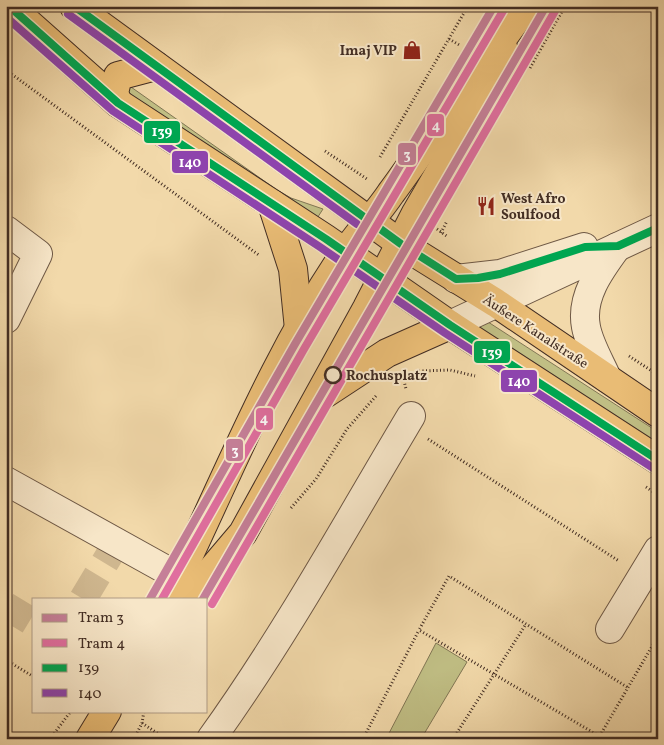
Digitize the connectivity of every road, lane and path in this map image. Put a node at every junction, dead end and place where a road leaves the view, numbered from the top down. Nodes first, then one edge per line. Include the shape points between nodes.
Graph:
1 (9, 6) edge
2 (74, 6) edge
3 (468, 6) edge
4 (525, 6) edge
5 (511, 30) junction
6 (449, 39) junction
7 (462, 47) dead end
8 (156, 66) junction
9 (6, 70) edge
10 (118, 103) junction
11 (376, 162) dead end
12 (371, 170) dead end
13 (272, 204) junction
14 (347, 204) junction
15 (370, 221) junction
16 (658, 228) edge
17 (6, 230) edge
18 (401, 244) junction
19 (618, 246) junction
20 (345, 252) junction
21 (292, 269) junction
22 (383, 278) junction
23 (456, 279) junction
24 (496, 304) junction
25 (6, 320) edge
26 (450, 326) junction
27 (299, 329) junction
28 (458, 365) dead end
29 (473, 376) junction
30 (481, 378) dead end
31 (607, 378) junction
32 (394, 381) dead end
33 (318, 399) junction
34 (658, 413) edge
35 (409, 421) joint
36 (658, 460) edge
37 (6, 481) edge
38 (645, 485) dead end
39 (658, 496) edge
40 (658, 550) edge
41 (643, 575) junction
42 (178, 591) edge
43 (526, 624) junction
44 (610, 629) dead end
45 (419, 630) junction
46 (658, 636) edge
47 (6, 660) edge
48 (494, 674) junction
49 (32, 676) edge
50 (627, 687) junction
51 (70, 712) edge
52 (106, 712) edge
53 (144, 712) edge
54 (142, 723) junction
55 (599, 738) edge
56 (50, 739) edge
57 (90, 739) edge
58 (134, 739) edge
59 (166, 739) edge
60 (211, 739) edge
61 (363, 739) edge
62 (453, 739) edge

1 - 10 main road
2 - 8 main road, Äußere Kanalstraße
3 - 6 path
4 - 5 main road
5 - 15 main road via 475,73
5 - 18 main road via 493,81
6 - 7 path
6 - 11 path
8 - 10 main road via 118,76 114,93
8 - 14 main road, Äußere Kanalstraße
9 - 21 path via 256,254
10 - 13 main road
12 - 14 path
13 - 20 main road
13 - 21 main road
14 - 15 main road, Äußere Kanalstraße
15 - 18 main road, Äußere Kanalstraße
15 - 20 main road
16 - 19 street
17 - 25 street via 38,254
18 - 22 main road
18 - 23 main road, Äußere Kanalstraße
19 - 23 street via 584,247 500,274
19 - 24 street
19 - 31 street, Äußere Kanalstraße via 597,275 587,299 586,327
20 - 22 main road
20 - 27 main road
21 - 27 main road
22 - 26 main road
22 - 33 main road
23 - 24 main road, Äußere Kanalstraße
24 - 26 street
24 - 31 main road, Äußere Kanalstraße
26 - 33 main road via 387,354
26 - 36 main road
27 - 42 main road via 228,470
28 - 29 path
29 - 30 path
29 - 32 path via 450,370 420,371
31 - 34 main road, Äußere Kanalstraße
33 - 42 main road via 243,533
35 - 41 path
35 - 60 street via 320,573
37 - 42 street via 116,544
38 - 39 path
40 - 41 street
41 - 44 street
43 - 45 path via 449,576
43 - 48 path
43 - 50 path
45 - 48 path
45 - 61 path
46 - 50 path
47 - 49 path
48 - 55 path
48 - 62 path
50 - 55 path
51 - 56 path
52 - 57 main road
53 - 54 path
54 - 58 path
54 - 59 path

